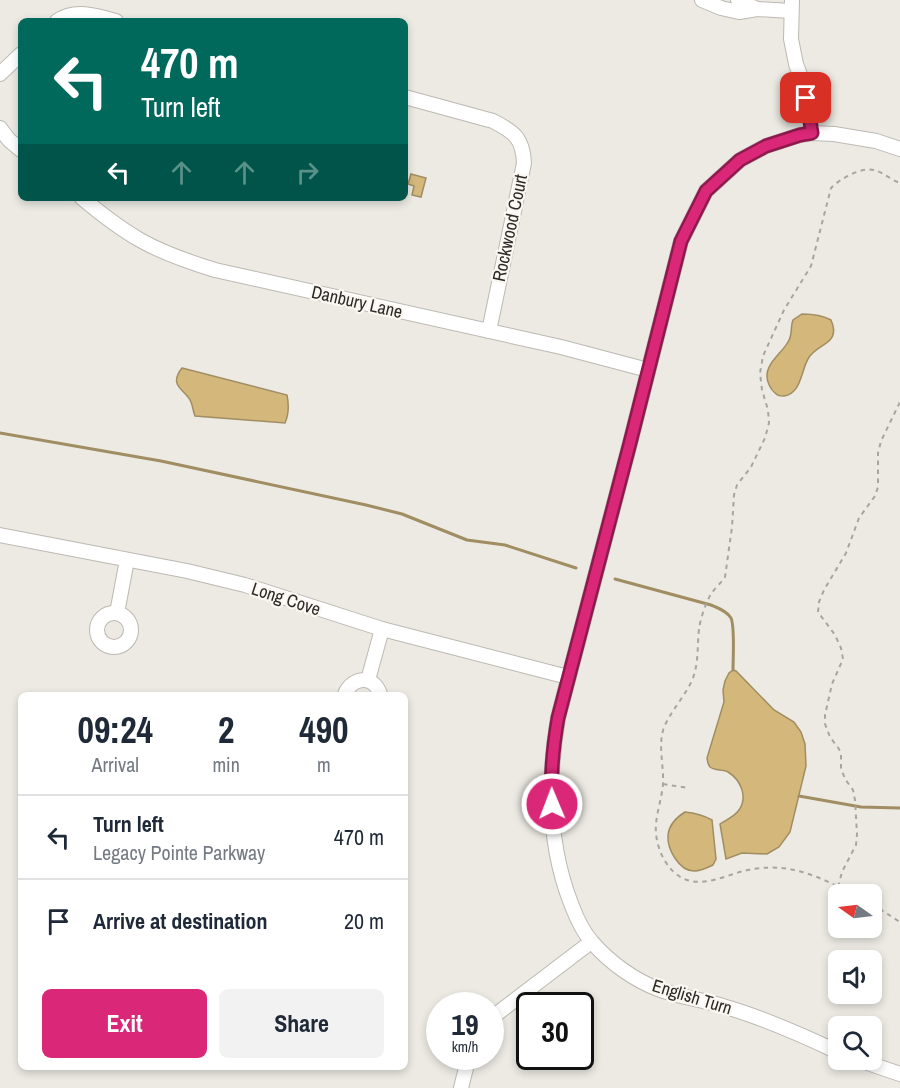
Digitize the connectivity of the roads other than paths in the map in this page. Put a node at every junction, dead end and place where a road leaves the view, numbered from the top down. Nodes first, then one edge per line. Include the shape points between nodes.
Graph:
1 (702, 0) edge
2 (738, 0) edge
3 (791, 5) edge
4 (757, 9) junction
5 (61, 18) edge
6 (104, 18) edge
7 (18, 57) edge
8 (0, 74) edge
9 (408, 99) edge
10 (0, 128) edge
11 (812, 133) junction
12 (18, 148) edge
13 (900, 149) edge
14 (86, 201) edge
15 (489, 331) junction
16 (648, 370) junction
17 (0, 535) edge
18 (127, 560) junction
19 (117, 613) dead end
20 (382, 629) junction
21 (568, 677) junction
22 (368, 680) junction
23 (346, 692) edge
24 (380, 692) edge
25 (591, 942) junction
26 (504, 1008) edge
27 (828, 1047) edge
28 (882, 1068) edge
29 (466, 1070) edge
30 (900, 1074) edge
31 (461, 1088) edge

1 - 4 street via 739,12
2 - 4 street
3 - 4 street
3 - 11 street via 791,39
5 - 6 street via 85,13
7 - 8 street
9 - 15 street, Rockwood Court via 493,121 521,142 524,163
10 - 12 street
11 - 13 street, English Turn via 876,141
11 - 16 street, English Turn via 766,146 740,160 706,191 681,241
14 - 15 street, Danbury Lane via 139,239 187,261
15 - 16 street, Danbury Lane
16 - 21 street, English Turn
17 - 18 street, Long Cove
18 - 19 street
18 - 20 street, Long Cove via 245,585
20 - 21 street, Long Cove
20 - 22 street
21 - 25 street, English Turn via 550,782 553,826 568,896
22 - 23 street via 353,683
22 - 24 street
25 - 26 street
25 - 27 street, English Turn via 610,960 658,990 728,1007
28 - 30 street
29 - 31 street

